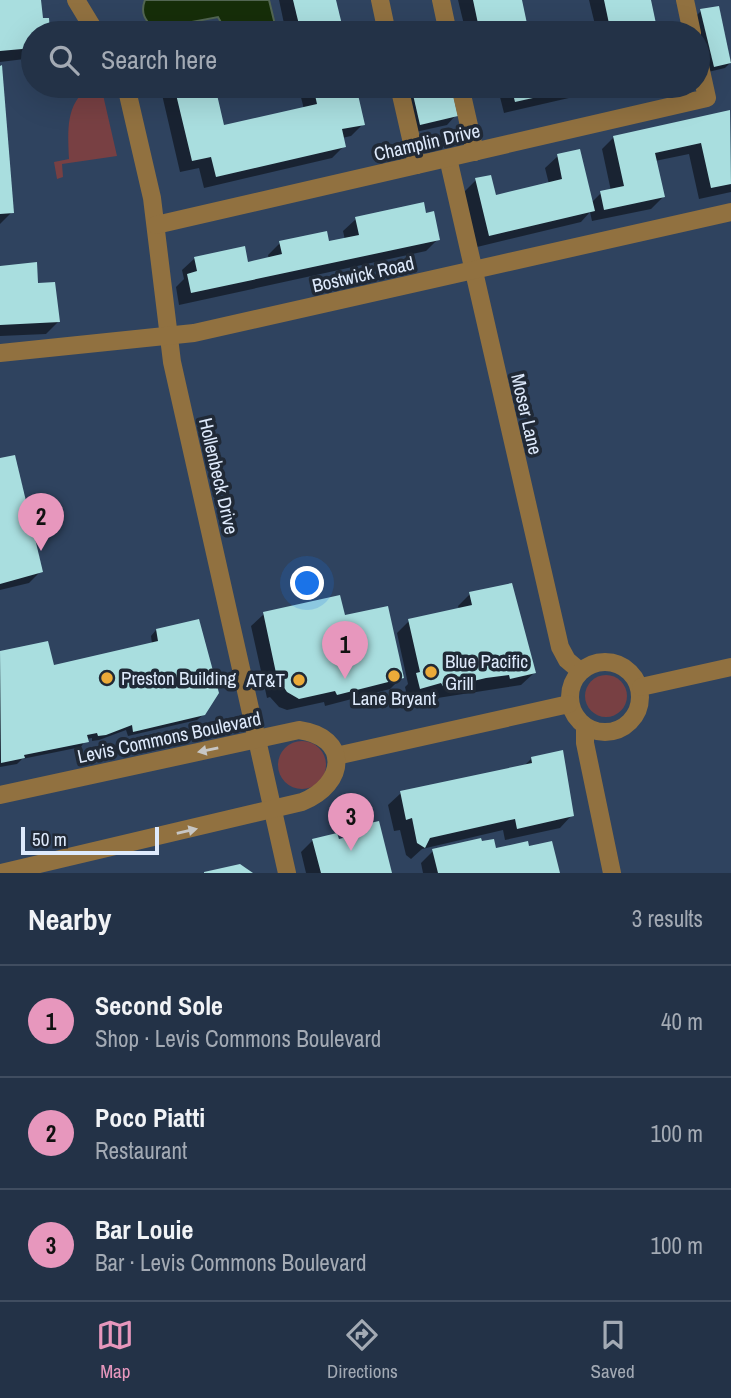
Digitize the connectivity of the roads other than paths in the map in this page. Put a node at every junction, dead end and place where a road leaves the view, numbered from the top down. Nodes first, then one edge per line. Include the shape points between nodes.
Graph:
1 (76, 0) edge
2 (380, 0) edge
3 (441, 0) edge
4 (685, 0) edge
5 (89, 21) edge
6 (384, 21) edge
7 (445, 21) edge
8 (689, 21) edge
9 (129, 98) edge
10 (402, 98) edge
11 (463, 98) edge
12 (707, 98) edge
13 (475, 152) junction
14 (448, 158) junction
15 (417, 165) junction
16 (731, 212) edge
17 (156, 225) junction
18 (473, 270) junction
19 (169, 336) junction
20 (0, 353) edge
21 (731, 667) edge
22 (580, 671) junction
23 (641, 687) junction
24 (569, 704) junction
25 (585, 727) junction
26 (257, 739) junction
27 (336, 756) junction
28 (0, 795) edge
29 (273, 811) junction
30 (1, 873) edge
31 (287, 873) edge
32 (612, 873) edge

1 - 5 street
2 - 6 street
3 - 7 street
4 - 8 street
9 - 17 street, Hollenbeck Drive
10 - 15 street
11 - 13 street
12 - 13 street, Champlin Drive
13 - 14 street, Champlin Drive
14 - 15 street, Champlin Drive
14 - 18 street, Moser Lane
15 - 17 street, Champlin Drive
16 - 18 street, Bostwick Road
17 - 19 street, Hollenbeck Drive
18 - 19 street, Bostwick Road
18 - 22 street, Moser Lane via 561,647
19 - 20 street, Bostwick Road
19 - 26 street, Hollenbeck Drive
21 - 23 street
22 - 23 street via 603,662 619,665 636,676
22 - 24 street via 570,688
23 - 25 street via 637,711 623,727 608,732
24 - 25 street
24 - 27 street
25 - 32 street
26 - 27 street, Levis Commons Boulevard via 310,731 330,745
26 -> 28 street, Levis Commons Boulevard
26 - 29 street, Hollenbeck Drive
27 - 29 street via 330,785 318,795
30 -> 29 street
29 - 31 street, Hollenbeck Drive

